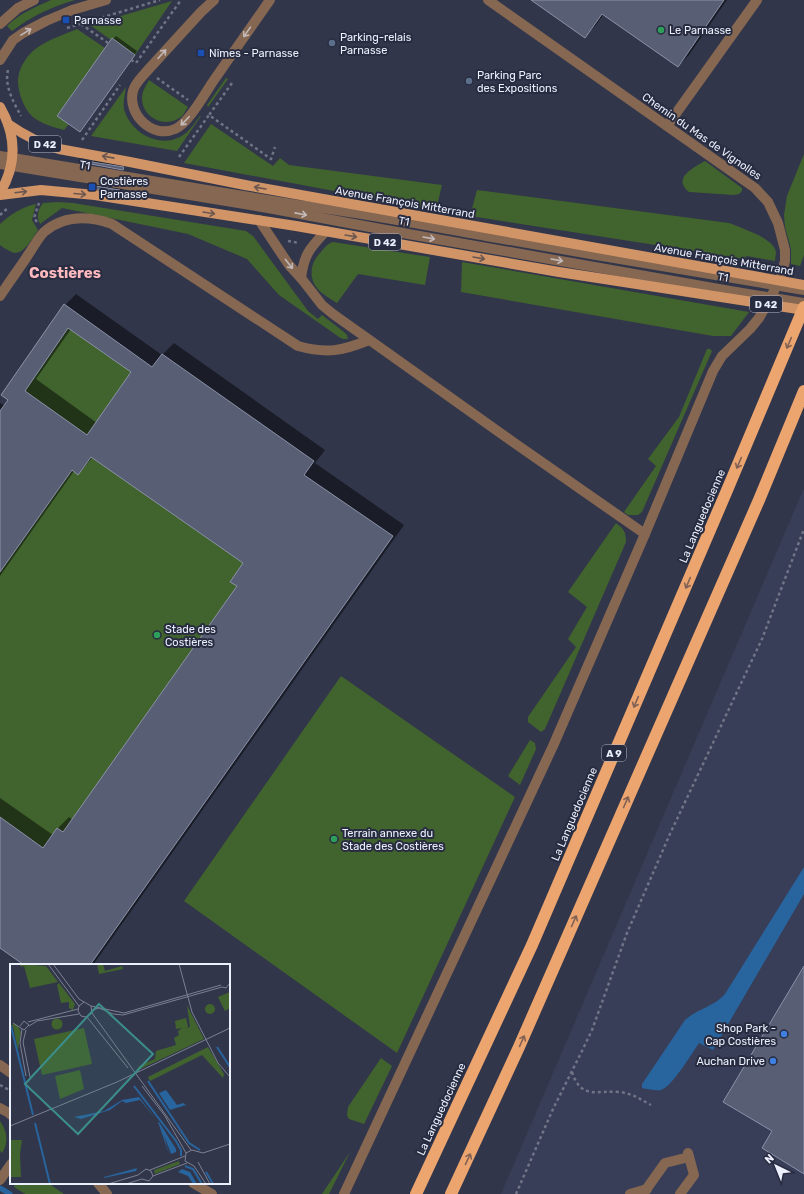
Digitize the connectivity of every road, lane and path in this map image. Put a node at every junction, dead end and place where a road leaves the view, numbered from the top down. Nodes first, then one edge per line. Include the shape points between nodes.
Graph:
1 (34, 0) edge
2 (106, 0) edge
3 (160, 0) edge
4 (181, 0) edge
5 (214, 0) edge
6 (270, 0) edge
7 (488, 0) edge
8 (757, 0) edge
9 (0, 24) edge
10 (80, 24) junction
11 (62, 29) dead end
12 (108, 43) dead end
13 (0, 60) edge
14 (132, 60) dead end
15 (136, 63) junction
16 (140, 66) dead end
17 (9, 68) dead end
18 (131, 69) dead end
19 (152, 75) dead end
20 (123, 81) dead end
21 (232, 83) dead end
22 (190, 102) dead end
23 (0, 107) edge
24 (206, 113) dead end
25 (209, 115) junction
26 (22, 119) dead end
27 (8, 124) junction
28 (667, 126) junction
29 (81, 142) dead end
30 (275, 147) dead end
31 (0, 156) edge
32 (179, 158) dead end
33 (12, 162) junction
34 (0, 164) edge
35 (0, 194) edge
36 (40, 198) dead end
37 (259, 220) junction
38 (326, 231) junction
39 (44, 233) junction
40 (735, 276) junction
41 (300, 278) junction
42 (804, 285) edge
43 (804, 290) edge
44 (729, 294) junction
45 (0, 296) edge
46 (804, 303) edge
47 (804, 309) edge
48 (369, 340) junction
49 (804, 391) edge
50 (804, 529) edge
51 (645, 534) junction
52 (0, 1065) edge
53 (10, 1072) edge
54 (572, 1072) junction
55 (0, 1085) edge
56 (10, 1090) edge
57 (651, 1105) dead end
58 (0, 1108) edge
59 (10, 1114) edge
60 (10, 1165) edge
61 (0, 1180) edge
62 (97, 1184) edge
63 (195, 1184) edge
64 (645, 1191) edge
65 (107, 1194) edge
66 (212, 1194) edge
67 (344, 1194) edge
68 (416, 1194) edge
69 (451, 1194) edge
70 (516, 1194) edge
71 (630, 1194) edge
72 (680, 1194) edge

1 - 9 street via 18,8
13 -> 2 street via 13,40 23,33 72,10
3 - 10 path
4 - 15 path
6 -> 5 street via 184,122 176,129 168,131 144,124 133,109 133,90 147,71
7 - 28 street, Chemin du Mas de Vignolles
8 - 28 street
10 - 11 path
10 - 12 path
14 - 15 path
15 - 16 path
15 - 18 path
17 - 26 path via 9,90
19 - 22 path
20 - 29 path
21 - 25 path
23 - 27 main road
24 - 25 path
25 - 30 path via 271,159
25 - 32 path
27 - 33 main road via 13,147
40 -> 27 main road, Avenue François Mitterrand / D 42 via 59,149 29,138
28 - 51 street, Chemin du Mas de Vignolles via 755,188 768,202 778,223 785,261 774,291 758,318 722,356 713,371
31 - 33 street, T1 / T1
33 - 34 street, T1 / T1
33 - 35 main road
33 - 40 street, T1 / T1 via 326,208
33 -> 44 street, T1 / T1
35 -> 37 main road, D 42 via 41,190 95,195
36 - 39 path via 34,218
37 - 38 main road, D 42
37 -> 41 street
38 - 41 street via 307,254
38 -> 44 main road, D 42 via 559,272
39 - 45 street
39 - 48 street via 56,224 85,218 112,224 298,346 329,351 349,348
40 - 42 main road, Avenue François Mitterrand / D 42
40 - 43 street, T1 / T1
41 - 48 street via 322,305
44 - 46 street, T1 / T1
44 - 47 main road, D 42
47 -> 68 highway, La Languedocienne / A 9 via 532,945
48 - 51 street
69 -> 49 highway via 519,1047 759,500
50 - 54 path via 762,639 669,836 627,933 592,1030
51 - 67 street, Chemin du Mas de Vignolles via 553,746
52 - 53 street
54 - 57 path via 574,1080 585,1090 632,1094
54 - 70 path
55 - 56 path
58 - 59 street
60 - 61 street
62 - 65 street
63 - 66 street
64 - 71 street
64 - 72 street via 665,1163 689,1155 694,1175

